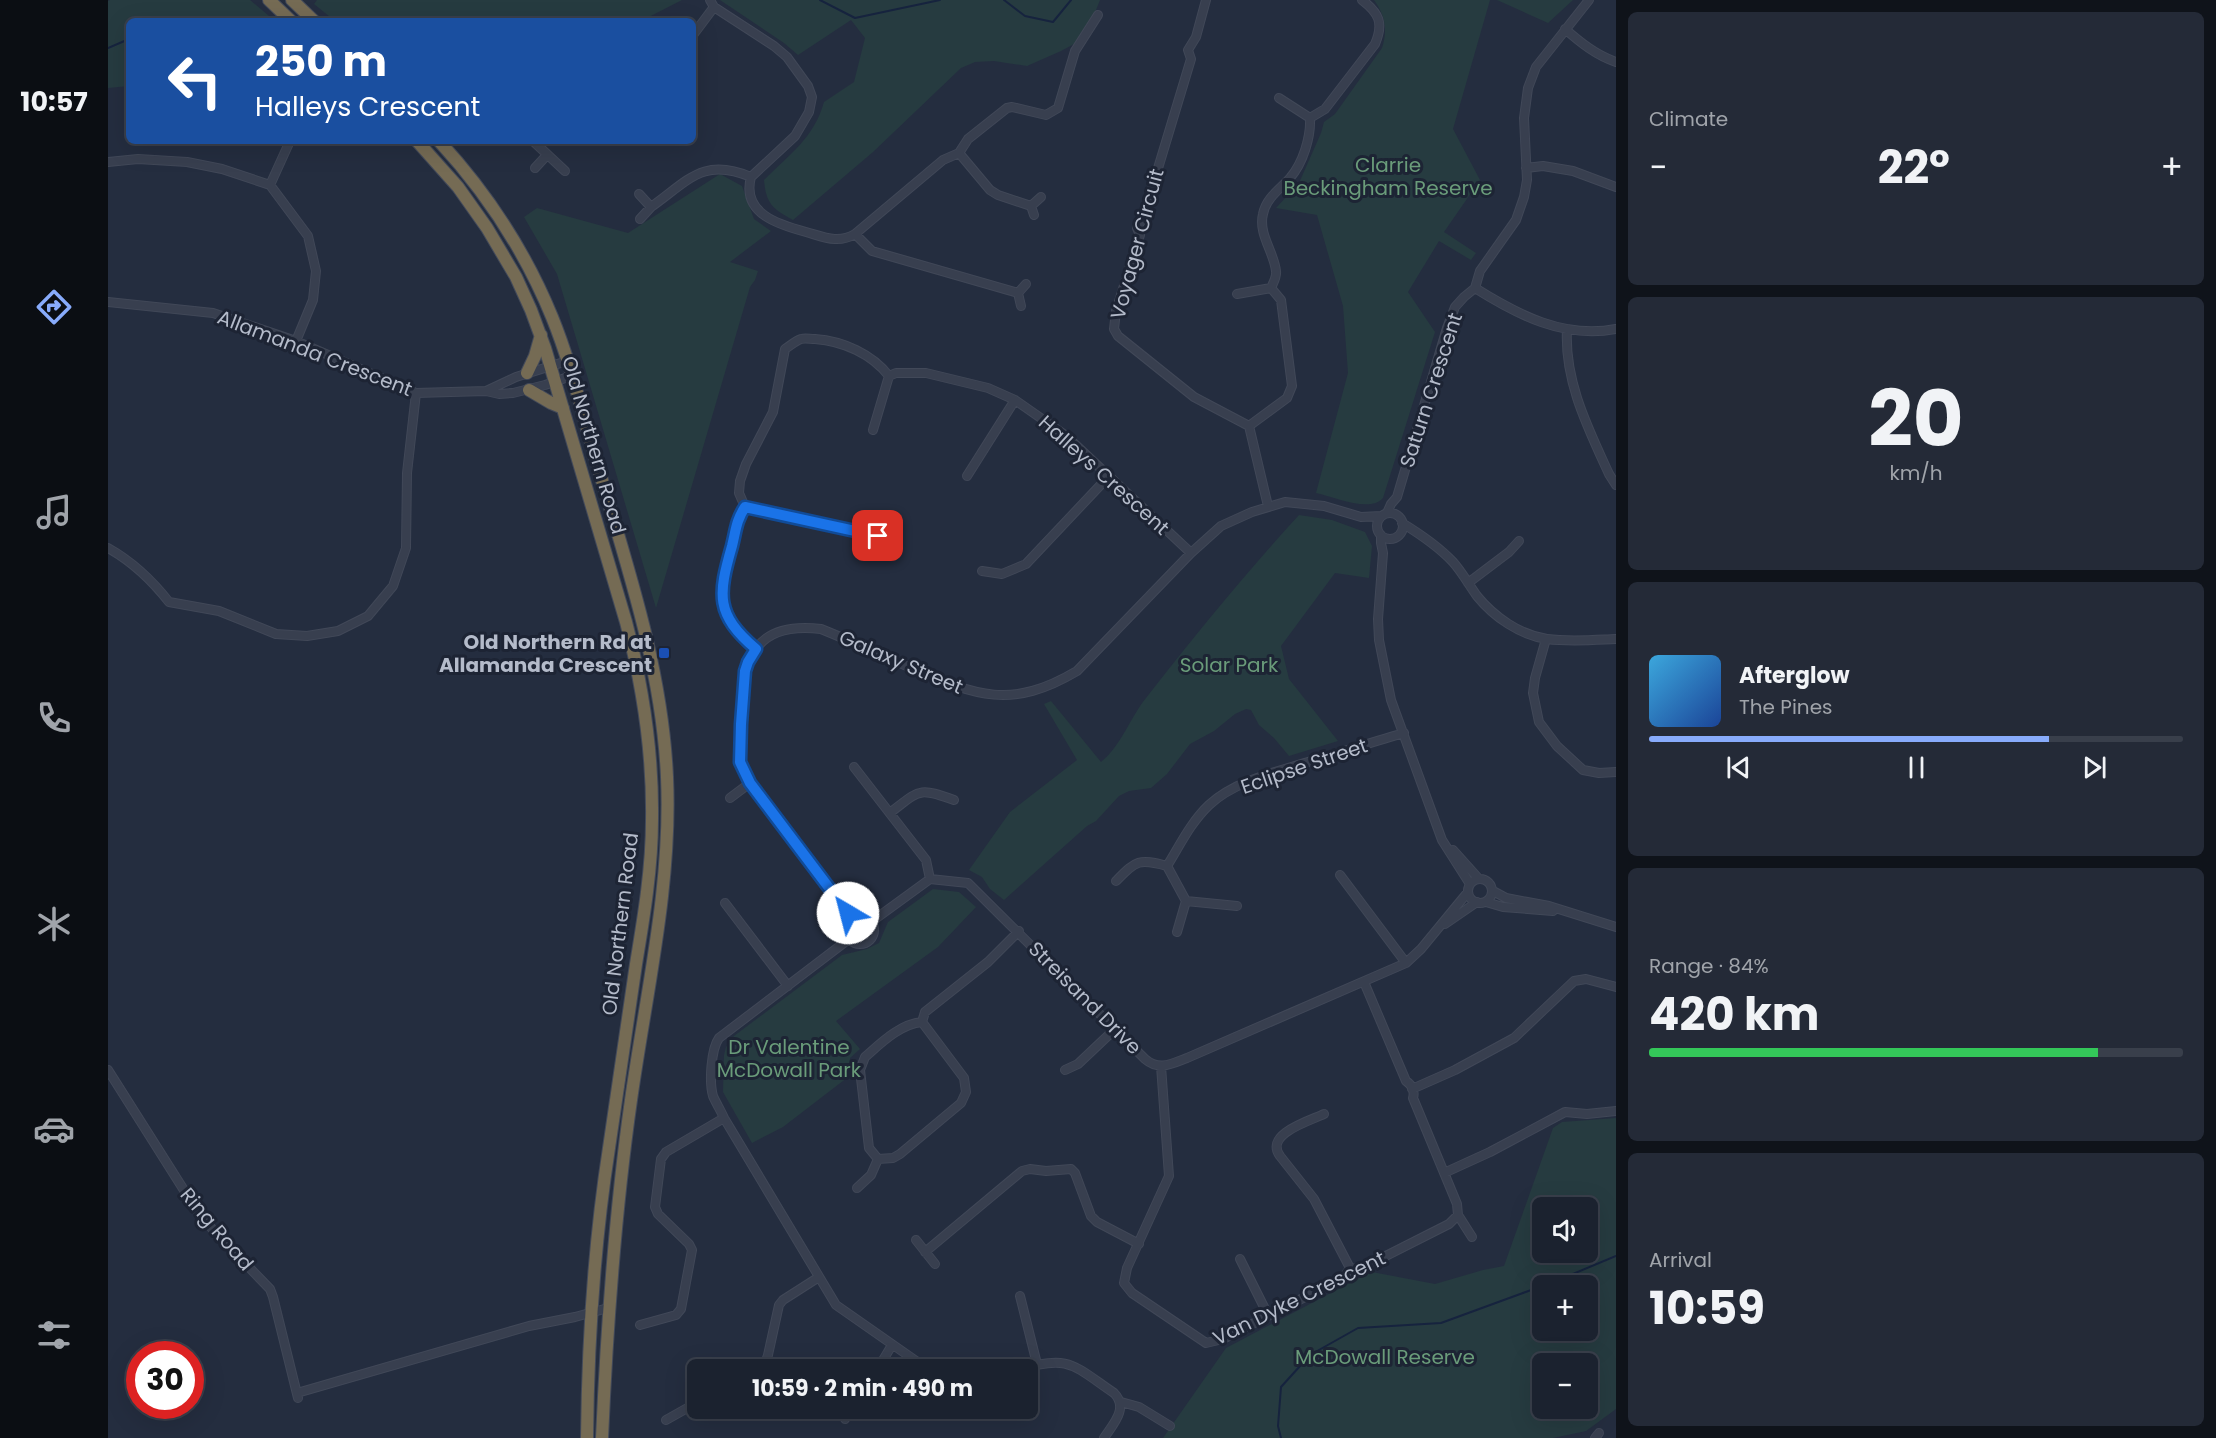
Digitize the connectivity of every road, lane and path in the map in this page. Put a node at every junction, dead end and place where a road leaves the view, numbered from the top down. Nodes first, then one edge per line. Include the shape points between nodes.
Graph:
1 (290, 0) edge
2 (1206, 0) edge
3 (1362, 0) edge
4 (1589, 0) edge
5 (272, 3) edge
6 (712, 4) edge
7 (308, 11) edge
8 (1098, 15) dead end
9 (288, 18) edge
10 (1565, 29) junction
11 (696, 30) edge
12 (1616, 62) edge
13 (1279, 98) dead end
14 (1310, 118) junction
15 (289, 144) edge
16 (420, 144) edge
17 (442, 144) edge
18 (536, 144) edge
19 (959, 153) junction
20 (548, 154) junction
21 (108, 162) edge
22 (535, 168) dead end
23 (1526, 168) junction
24 (565, 171) dead end
25 (752, 177) junction
26 (270, 185) junction
27 (1616, 187) edge
28 (639, 194) dead end
29 (1041, 197) dead end
30 (651, 207) junction
31 (640, 219) dead end
32 (855, 234) junction
33 (1026, 284) dead end
34 (1271, 288) junction
35 (1476, 288) junction
36 (1018, 293) junction
37 (1238, 294) dead end
38 (108, 302) edge
39 (1022, 306) dead end
40 (1567, 329) junction
41 (1616, 329) edge
42 (541, 335) junction
43 (296, 341) junction
44 (567, 361) junction
45 (550, 365) junction
46 (527, 373) junction
47 (571, 376) junction
48 (889, 376) junction
49 (555, 381) junction
50 (529, 390) junction
51 (486, 391) junction
52 (416, 393) junction
53 (1015, 400) junction
54 (563, 408) junction
55 (1249, 426) junction
56 (873, 430) dead end
57 (967, 476) dead end
58 (1109, 476) junction
59 (1616, 485) edge
60 (1397, 497) junction
61 (1268, 506) junction
62 (745, 507) junction
63 (1384, 515) junction
64 (1361, 517) junction
65 (1400, 519) junction
66 (1380, 532) junction
67 (1419, 535) junction
68 (878, 536) dead end
69 (1395, 537) junction
70 (1519, 541) dead end
71 (108, 548) edge
72 (1191, 553) junction
73 (1383, 553) junction
74 (982, 571) dead end
75 (1468, 583) junction
76 (1546, 639) junction
77 (1616, 639) edge
78 (756, 649) junction
79 (1404, 733) junction
80 (854, 767) dead end
81 (1616, 772) edge
82 (750, 783) junction
83 (730, 798) dead end
84 (954, 800) dead end
85 (891, 812) junction
86 (1442, 840) junction
87 (1167, 866) junction
88 (1340, 875) dead end
89 (930, 879) junction
90 (1479, 879) junction
91 (1116, 881) dead end
92 (1469, 888) junction
93 (1493, 891) junction
94 (1186, 901) junction
95 (1482, 902) junction
96 (725, 903) dead end
97 (1237, 906) dead end
98 (1569, 913) junction
99 (852, 918) junction
100 (871, 922) junction
101 (1616, 927) edge
102 (1440, 928) junction
103 (1019, 931) junction
104 (1177, 932) dead end
105 (849, 939) junction
106 (1406, 963) junction
107 (1364, 982) junction
108 (788, 986) junction
109 (1616, 987) edge
110 (922, 1022) junction
111 (1115, 1029) junction
112 (1161, 1066) junction
113 (108, 1070) edge
114 (1065, 1070) dead end
115 (1412, 1089) junction
116 (1616, 1111) edge
117 (1324, 1114) dead end
118 (724, 1118) junction
119 (878, 1159) junction
120 (1444, 1173) junction
121 (857, 1188) dead end
122 (1458, 1215) junction
123 (1472, 1237) dead end
124 (916, 1240) dead end
125 (1139, 1244) junction
126 (925, 1252) junction
127 (1240, 1259) dead end
128 (935, 1264) dead end
129 (1350, 1268) junction
130 (819, 1276) junction
131 (1020, 1296) dead end
132 (608, 1308) junction
133 (591, 1313) junction
134 (1268, 1315) junction
135 (640, 1325) dead end
136 (892, 1345) junction
137 (766, 1359) edge
138 (884, 1359) edge
139 (912, 1359) edge
140 (1036, 1359) edge
141 (1038, 1364) edge
142 (1121, 1402) junction
143 (687, 1408) edge
144 (666, 1420) dead end
145 (1170, 1426) dead end
146 (586, 1438) edge
147 (602, 1438) edge
148 (1104, 1438) edge

1 - 5 street
1 - 7 highway
2 - 55 street, Voyager Circuit via 1137,228 1140,236 1114,329 1194,397
3 - 14 street via 1375,10 1379,22 1375,44 1325,109
4 - 10 street, Saturn Crescent
5 - 9 highway
6 - 11 street
6 - 25 street via 787,57 812,97 809,112 795,136
8 - 19 street via 1075,51 1058,108 1046,115 1006,108 968,139
10 - 12 street via 1586,47
10 - 23 street, Saturn Crescent via 1536,67 1528,88 1524,118
13 - 14 street
14 - 34 street via 1310,132 1297,168 1263,211 1263,230 1277,272
15 - 26 street
16 - 42 highway, Old Northern Road via 458,187 487,228 516,277
17 - 44 highway, Old Northern Road via 481,190 516,243 551,316
18 - 20 street
19 - 29 street via 998,195 1033,210
19 - 32 street via 943,160
20 - 22 street
20 - 24 street
21 - 26 street via 186,162
23 - 27 street via 1543,166 1573,171
23 - 35 street, Saturn Crescent via 1524,197 1516,220 1480,272
25 - 30 street via 713,168 701,171
25 - 32 street via 753,200 765,217 775,223 837,240
26 - 43 street via 308,236 316,271 313,300
28 - 30 street
30 - 31 street
32 - 36 street via 872,251
33 - 36 street
34 - 37 street
34 - 55 street via 1281,300 1292,386 1287,398
35 - 40 street via 1524,317
35 - 60 street, Saturn Crescent via 1455,307 1447,328
36 - 39 street
38 - 43 street, Allamanda Crescent via 213,313
40 - 41 street
40 - 59 street via 1569,369 1575,391
42 - 45 highway, Old Northern Road
42 - 46 highway
43 - 52 street, Allamanda Crescent
44 - 45 street, Allamanda Crescent
44 - 47 highway, Old Northern Road
45 - 46 street, Allamanda Crescent
45 - 49 highway, Old Northern Road
46 - 51 street, Allamanda Crescent
47 - 49 street, Allamanda Crescent
47 - 132 highway, Old Northern Road via 649,643 663,719 667,778 665,875 624,1152
48 - 53 street, Halleys Crescent via 926,373 988,388
48 - 56 street
48 - 62 street via 864,354 829,340 803,338 785,349 773,412 740,481 739,493
49 - 50 street, Allamanda Crescent
49 - 54 highway, Old Northern Road
50 - 51 street, Allamanda Crescent via 499,394
50 - 54 highway
51 - 52 street, Allamanda Crescent
52 - 71 street via 407,473 406,548 393,586 369,616 338,631 308,636 276,634 219,611 168,602 130,561
53 - 57 street
53 - 58 street, Halleys Crescent via 1065,435
54 - 133 highway, Old Northern Road via 637,663 652,790 648,882 603,1190
55 - 61 street
58 - 72 street, Halleys Crescent
58 - 74 street via 1026,564 1002,574
60 - 63 street, Saturn Crescent
60 - 65 street, Saturn Crescent
61 - 64 street, Galaxy Street via 1306,503
61 - 72 street, Galaxy Street via 1221,526
62 - 68 street
62 - 78 street via 736,521 722,601 728,618
63 - 64 street, Galaxy Street
63 - 65 street
63 - 66 street via 1378,522
64 - 66 street, Galaxy Street
65 - 67 street
65 - 69 street via 1402,529
66 - 69 street
66 - 73 street
67 - 69 street
67 - 75 street via 1447,556
69 - 73 street
70 - 75 street
72 - 78 street, Galaxy Street via 1077,671 1055,684 1027,692 1000,696 962,690 821,629 789,628 770,636
73 - 79 street via 1379,640 1391,700
75 - 76 street via 1491,611 1513,627
76 - 77 street
76 - 81 street via 1533,693 1539,722 1583,770
78 - 82 street via 744,676 740,735 740,762
79 - 86 street
79 - 87 street, Eclipse Street via 1231,790 1195,820
80 - 85 street
82 - 83 street
82 - 99 street
84 - 85 street via 930,791 921,792
85 - 89 street via 926,860
86 - 90 street
86 - 92 street
87 - 91 street via 1138,862
87 - 94 street
88 - 106 street
89 - 100 street
89 - 103 street, Streisand Drive via 968,883
90 - 92 street
90 - 93 street via 1490,883
92 - 95 street via 1471,898
92 - 102 street, Streisand Drive
93 - 95 street via 1490,899
93 - 98 street via 1506,898 1532,901
94 - 97 street
94 - 104 street
95 - 98 street
95 - 102 street, Streisand Drive
96 - 108 street
98 - 101 street
99 - 100 street via 864,916
99 - 105 street via 846,928
100 - 105 street via 874,932 868,941 858,944
102 - 106 street, Streisand Drive
103 - 110 street via 988,962 925,1012
103 - 111 street, Streisand Drive
105 - 108 street
106 - 107 street, Streisand Drive
107 - 112 street, Streisand Drive
107 - 115 street
108 - 118 street via 716,1043 712,1086
109 - 115 street via 1586,979 1574,981 1514,1038
110 - 119 street via 898,1031 861,1063 869,1148
110 - 119 street via 964,1078 966,1092 960,1103 900,1154
111 - 112 street, Streisand Drive via 1145,1059
111 - 114 street via 1078,1064
112 - 125 street, Van Dyke Crescent via 1170,1169 1166,1188
113 - 133 street, Ring Road via 194,1206 270,1289 297,1395 529,1326
115 - 120 street
116 - 120 street via 1565,1112
117 - 129 street via 1285,1133 1276,1148 1314,1198
118 - 130 street
118 - 135 street via 666,1152 661,1159 655,1207 689,1244 692,1256 681,1309 676,1315
119 - 121 street via 871,1175
120 - 122 street
122 - 123 street
122 - 129 street, Van Dyke Crescent via 1449,1224 1360,1269
124 - 126 street
125 - 126 street via 1091,1216 1071,1169 1030,1169 1022,1171
125 - 134 street, Van Dyke Crescent via 1124,1277 1125,1286 1206,1342 1223,1340
126 - 128 street
127 - 134 street
129 - 134 street, Van Dyke Crescent via 1344,1277
130 - 136 street via 836,1305
130 - 137 street via 779,1305
131 - 140 street
132 - 133 street
132 - 147 highway, Old Northern Road
133 - 146 highway, Old Northern Road
136 - 138 street
136 - 139 street
141 - 142 street via 1069,1363
142 - 145 street via 1139,1407
142 - 148 street via 1120,1413
143 - 144 street

